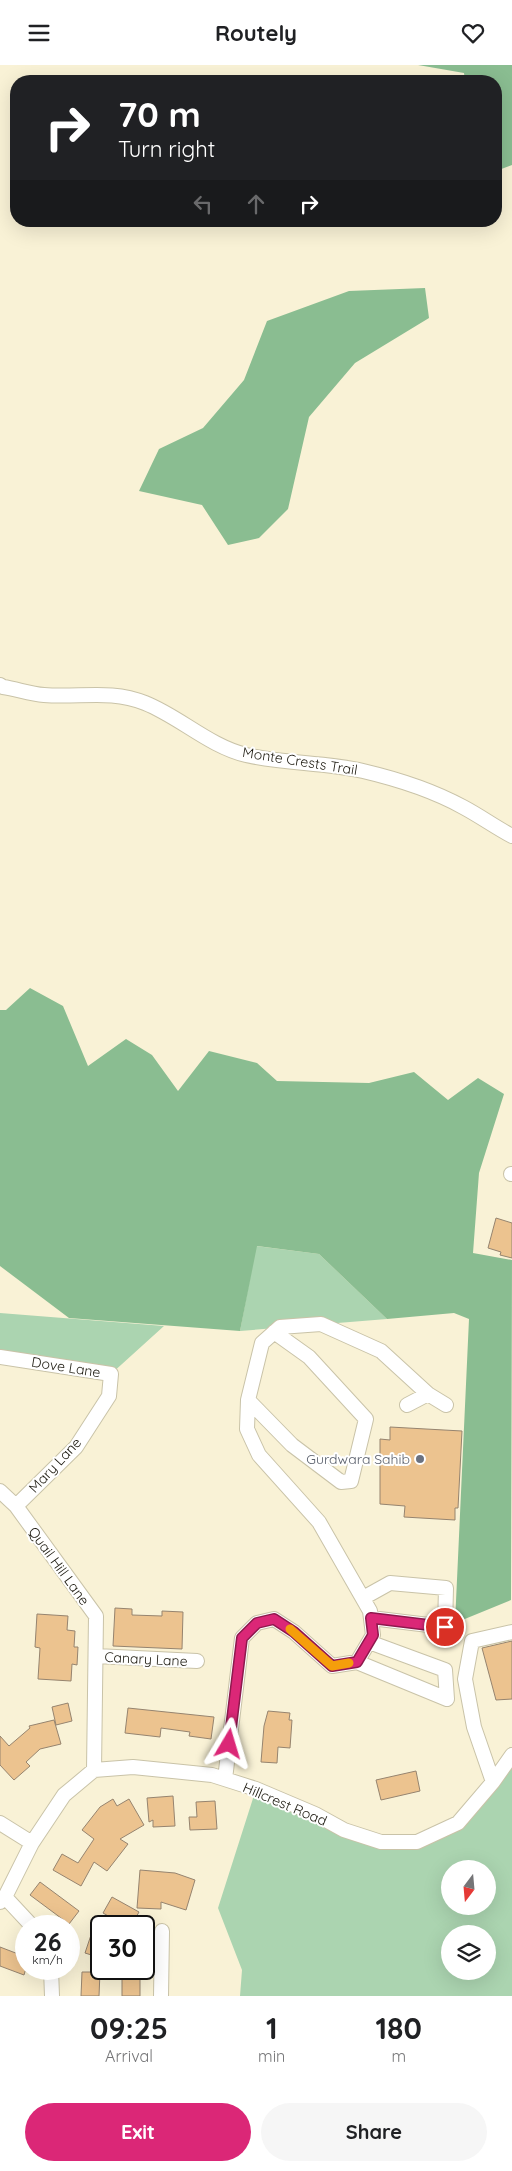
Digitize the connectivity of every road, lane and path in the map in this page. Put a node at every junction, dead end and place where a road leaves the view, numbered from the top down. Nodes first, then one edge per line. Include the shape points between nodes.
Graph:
1 (0, 685) edge
2 (512, 836) edge
3 (274, 1332) junction
4 (0, 1357) edge
5 (428, 1394) junction
6 (109, 1396) joint
7 (248, 1400) junction
8 (407, 1405) dead end
9 (446, 1405) dead end
10 (0, 1491) edge
11 (16, 1507) junction
12 (363, 1598) junction
13 (371, 1618) junction
14 (512, 1632) edge
15 (368, 1642) junction
16 (96, 1656) junction
17 (198, 1661) dead end
18 (357, 1662) junction
19 (512, 1755) edge
20 (94, 1771) junction
21 (225, 1779) junction
22 (493, 1782) junction
23 (0, 1823) edge
24 (32, 1843) junction
25 (2, 1899) edge
26 (20, 1915) edge
27 (162, 1931) dead end
28 (51, 1980) edge
29 (52, 1996) edge
30 (161, 1996) edge

1 - 2 street, Monte Crests Trail via 44,695 110,693 144,702 211,741 245,755 320,763 410,784 463,807
3 - 5 street via 280,1327 322,1324 381,1351
3 - 7 street via 262,1343
3 - 7 street via 309,1357 366,1419 351,1481 341,1482 292,1445
4 - 6 street, Dove Lane via 111,1374
5 - 8 street
5 - 9 street
6 - 11 street, Mary Lane via 76,1447
7 - 12 street via 247,1429 259,1455 319,1522
10 - 11 street, Quail Hill Lane
11 - 16 street, Quail Hill Lane via 96,1616
12 - 13 street
12 - 13 street via 390,1583 446,1588 445,1627
13 - 15 street via 373,1635
14 - 22 street via 472,1641 465,1679 474,1727
15 - 18 street
15 - 18 street via 445,1670 447,1699
16 - 17 street, Canary Lane
16 - 20 street, Quail Hill Lane
18 - 21 street via 332,1666 274,1619 257,1623 242,1638
19 - 22 street, Hillcrest Road
20 - 21 street, Hillcrest Road via 133,1767
20 - 24 street via 64,1795
21 - 22 street, Hillcrest Road via 315,1814 344,1830 381,1842 417,1842 458,1823
23 - 24 street
24 - 25 street
25 - 26 street
27 - 30 street
28 - 29 street

